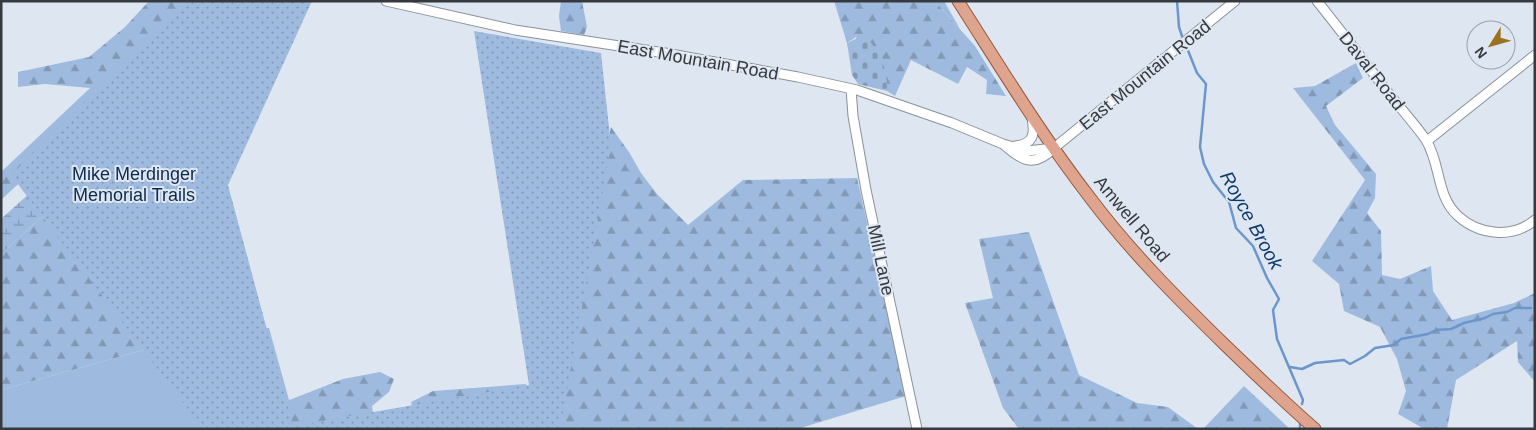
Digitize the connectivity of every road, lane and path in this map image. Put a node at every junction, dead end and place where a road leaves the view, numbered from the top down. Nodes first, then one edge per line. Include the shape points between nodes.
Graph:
1 (386, 1) edge
2 (958, 1) edge
3 (1236, 1) edge
4 (1317, 1) edge
5 (1535, 55) edge
6 (851, 89) junction
7 (1031, 113) junction
8 (1427, 141) junction
9 (1003, 144) junction
10 (1014, 146) junction
11 (1054, 148) junction
12 (1535, 220) edge
13 (917, 429) edge
14 (1315, 429) edge

1 - 6 street, East Mountain Road via 515,30 728,64
2 - 7 main road, Amwell Road
3 - 11 street, East Mountain Road
4 - 8 street, Daval Road
5 - 8 street
6 - 9 street, East Mountain Road via 952,122
6 - 13 street, Mill Lane via 866,190
7 - 10 street via 1033,134 1027,143
7 - 11 main road, Amwell Road
8 - 12 street, Daval Road via 1443,195 1468,224 1505,233
9 - 10 street, East Mountain Road
9 - 11 street, East Mountain Road via 1020,158 1032,162 1045,158
10 - 11 street, East Mountain Road via 1027,151
11 - 14 main road, Amwell Road via 1090,199 1141,260 1192,314

